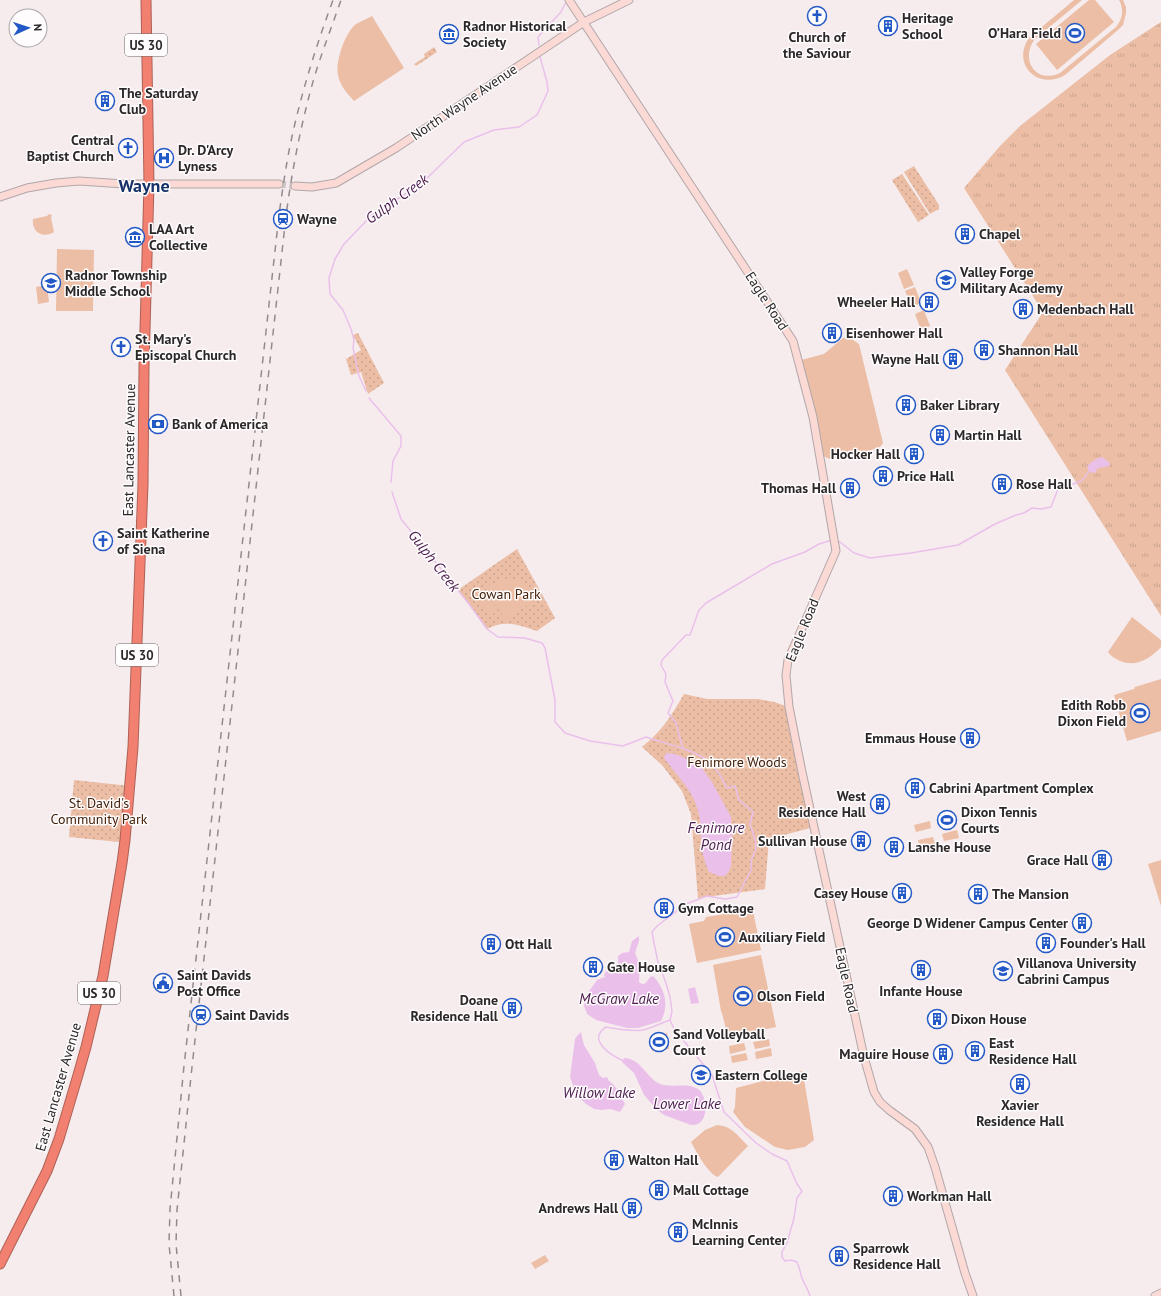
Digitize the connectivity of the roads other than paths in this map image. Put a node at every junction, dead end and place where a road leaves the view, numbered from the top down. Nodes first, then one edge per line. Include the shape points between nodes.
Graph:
1 (146, 0) edge
2 (570, 0) edge
3 (629, 0) edge
4 (584, 22) junction
5 (149, 184) junction
6 (279, 184) tunnel mouth
7 (295, 186) tunnel mouth
8 (0, 197) edge
9 (18, 1226) junction
10 (0, 1251) edge
11 (0, 1264) edge
12 (1161, 1294) edge
13 (973, 1296) edge
14 (1155, 1296) edge

1 - 5 highway, US 30
2 - 4 street, Eagle Road
3 - 4 street, North Wayne Avenue
4 - 7 street, North Wayne Avenue via 396,148 336,183 312,187
4 - 13 street, Eagle Road via 793,341 813,417 836,551 788,660 786,675 789,707 864,1057 874,1092 880,1102 915,1129 928,1147
5 - 6 street
5 - 8 street via 56,182
5 - 9 highway, East Lancaster Avenue / US 30 via 140,582 133,747 123,861 103,976 78,1075 52,1160
9 - 10 highway, East Lancaster Avenue / US 30
9 - 11 highway, East Lancaster Avenue / US 30
12 - 14 street

